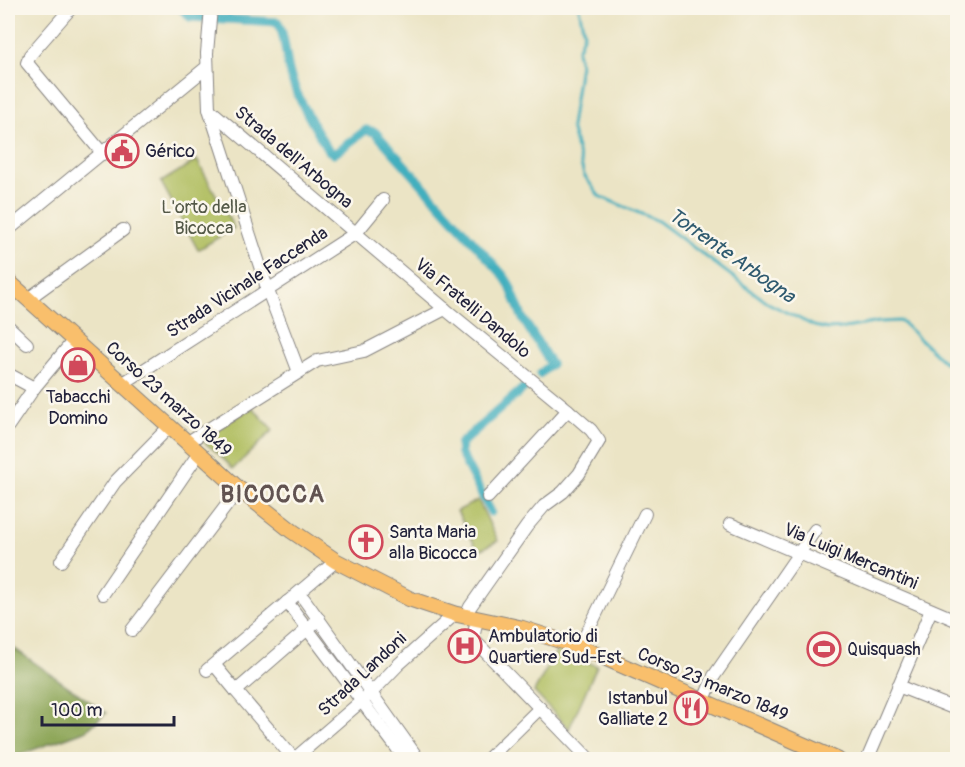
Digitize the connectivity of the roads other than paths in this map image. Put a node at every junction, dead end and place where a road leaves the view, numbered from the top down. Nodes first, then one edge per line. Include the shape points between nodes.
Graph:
1 (71, 8) edge
2 (211, 9) edge
3 (207, 67) junction
4 (210, 110) junction
5 (103, 154) junction
6 (383, 200) dead end
7 (8, 230) edge
8 (123, 230) dead end
9 (356, 232) junction
10 (8, 281) edge
11 (268, 291) junction
12 (28, 299) junction
13 (445, 309) junction
14 (8, 326) edge
15 (74, 340) junction
16 (27, 344) dead end
17 (299, 372) junction
18 (8, 374) edge
19 (122, 384) junction
20 (34, 388) junction
21 (568, 410) junction
22 (8, 426) edge
23 (170, 426) junction
24 (599, 441) joint
25 (188, 442) junction
26 (199, 453) junction
27 (239, 489) junction
28 (488, 496) dead end
29 (645, 514) dead end
30 (730, 524) dead end
31 (815, 530) dead end
32 (798, 554) junction
33 (61, 561) dead end
34 (336, 561) junction
35 (103, 594) dead end
36 (304, 599) dead end
37 (287, 602) junction
38 (931, 610) junction
39 (466, 616) junction
40 (319, 619) junction
41 (957, 621) edge
42 (307, 628) junction
43 (132, 630) dead end
44 (580, 647) junction
45 (898, 686) junction
46 (236, 691) junction
47 (368, 696) junction
48 (704, 700) junction
49 (540, 708) junction
50 (957, 710) edge
51 (293, 759) edge
52 (406, 759) edge
53 (419, 759) edge
54 (487, 759) edge
55 (590, 759) edge
56 (838, 759) edge
57 (867, 759) edge

1 - 5 street via 28,58 28,66
2 - 3 street
3 - 4 street
3 - 5 street
4 - 9 street, Strada dell'Arbogna
4 - 11 street
5 - 7 street
6 - 9 street, Strada Vicinale Faccenda
8 - 12 street
9 - 11 street, Strada Vicinale Faccenda
9 - 13 street, Via Fratelli Dandolo
10 - 12 main road, Corso 23 marzo 1849
11 - 17 street
11 - 19 street, Strada Vicinale Faccenda
12 - 15 main road, Corso 23 marzo 1849
13 - 17 street via 364,351 317,361
13 - 21 street, Via Fratelli Dandolo
14 - 16 street
15 - 19 main road, Corso 23 marzo 1849
15 - 20 street
17 - 25 street
18 - 20 street
19 - 23 main road, Corso 23 marzo 1849
20 - 22 street
21 - 24 street, Via Fratelli Dandolo
21 - 28 street
23 - 25 main road, Corso 23 marzo 1849
23 - 33 street via 115,482
24 - 39 street, Strada Landoni via 579,474 527,526
25 - 26 main road, Corso 23 marzo 1849
26 - 27 main road, Corso 23 marzo 1849
26 - 35 street
27 - 34 main road, Corso 23 marzo 1849
27 - 43 street
29 - 44 street
30 - 32 street, Via Luigi Mercantini
31 - 32 street
32 - 38 street, Via Luigi Mercantini
32 - 48 street via 714,676
34 - 37 street
34 - 39 main road, Corso 23 marzo 1849 via 410,599
36 - 40 street
37 - 42 street
37 - 46 street via 212,669
38 - 41 street, Via Luigi Mercantini
38 - 45 street
39 - 44 main road, Corso 23 marzo 1849
39 - 47 street, Strada Landoni via 399,664
39 - 49 street via 472,639
40 - 42 street
40 - 47 street
42 - 46 street
42 - 47 street
44 - 48 main road, Corso 23 marzo 1849
45 - 50 street
45 - 57 street
46 - 51 street
47 - 51 street, Strada Landoni
47 - 52 street
47 - 53 street
48 - 56 main road, Corso 23 marzo 1849
49 - 54 street
49 - 55 street

